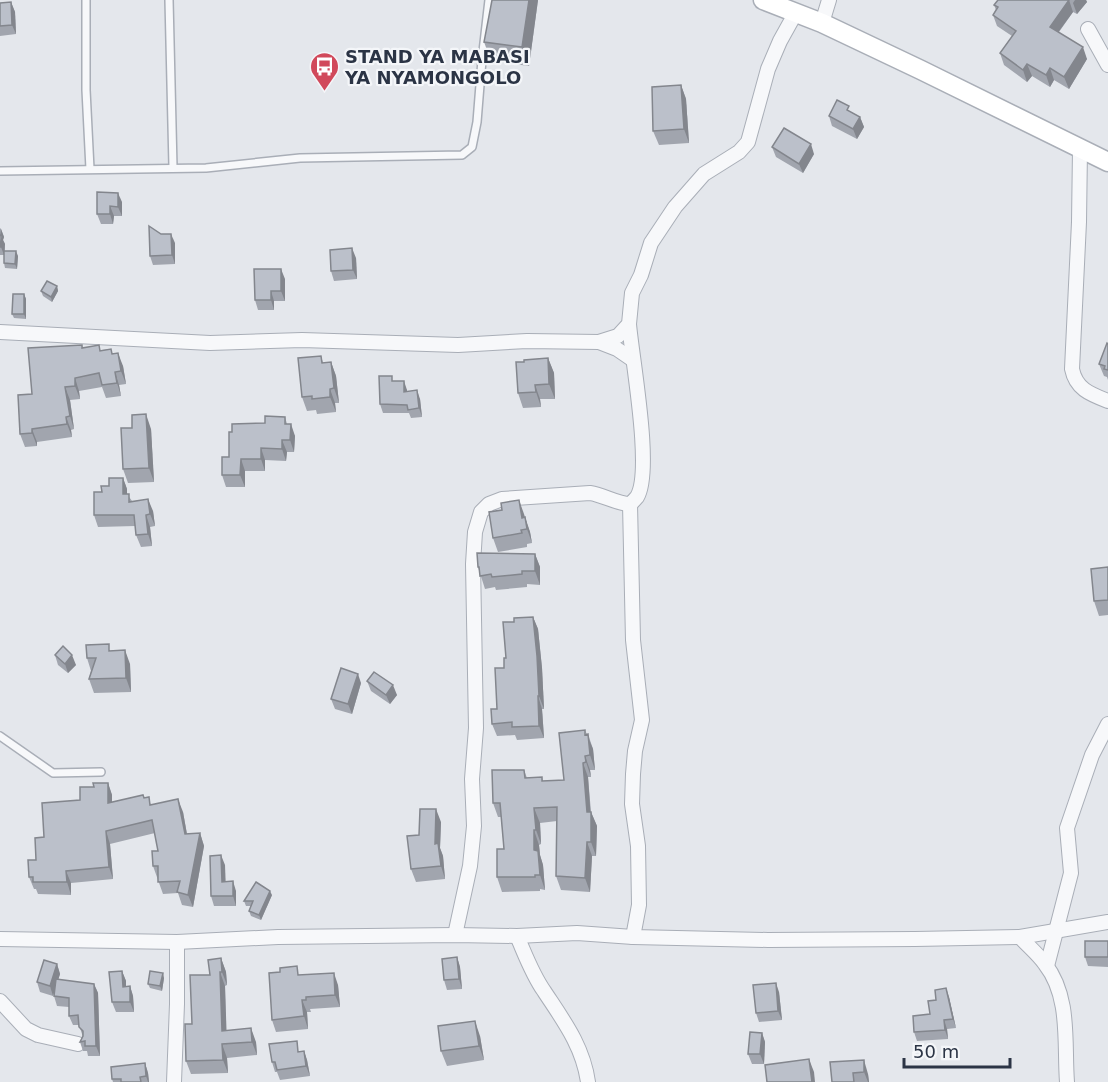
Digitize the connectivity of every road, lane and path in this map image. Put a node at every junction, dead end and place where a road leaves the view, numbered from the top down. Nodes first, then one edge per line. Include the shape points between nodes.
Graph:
1 (86, 0) edge
2 (169, 0) edge
3 (489, 0) edge
4 (763, 0) edge
5 (830, 0) edge
6 (795, 14) junction
7 (822, 23) junction
8 (1088, 29) dead end
9 (1108, 65) edge
10 (1080, 149) junction
11 (1107, 159) edge
12 (173, 168) junction
13 (90, 169) junction
14 (0, 171) edge
15 (629, 324) junction
16 (0, 332) edge
17 (599, 342) junction
18 (633, 360) junction
19 (1108, 401) edge
20 (630, 504) junction
21 (1108, 724) edge
22 (0, 736) edge
23 (101, 772) dead end
24 (1108, 922) edge
25 (1056, 930) junction
26 (455, 935) junction
27 (517, 936) junction
28 (633, 936) junction
29 (1020, 937) junction
30 (0, 939) edge
31 (177, 942) junction
32 (1047, 966) junction
33 (0, 1000) edge
34 (78, 1044) edge
35 (174, 1082) edge
36 (588, 1082) edge
37 (1067, 1082) edge

1 - 13 lane
2 - 12 lane
3 - 12 lane via 477,122 472,147 462,155 300,158
4 - 6 main road
5 - 7 street
6 - 7 main road
6 - 15 street via 768,69 748,142 697,180 657,231 632,293
7 - 10 main road
8 - 9 street
10 - 11 main road
10 - 19 street via 1072,369 1074,380 1081,387
12 - 13 lane
13 - 14 lane
15 - 17 street via 618,336
15 - 18 street
16 - 17 street via 210,343
17 - 18 street
18 - 20 street via 643,467 637,498
20 - 26 street via 590,493 519,498 494,502 478,518 473,564 474,826
20 - 28 street via 633,640 642,720 633,774 639,905
21 - 25 street via 1092,755 1066,828 1071,873
22 - 23 lane via 53,773
24 - 25 street
25 - 29 street
25 - 32 street
26 - 27 street
26 - 31 street
27 - 28 street
27 - 36 street via 535,976 584,1058
28 - 29 street via 823,940
29 - 32 street
30 - 31 street
31 - 35 street
32 - 37 street via 1060,996
33 - 34 street via 26,1029

